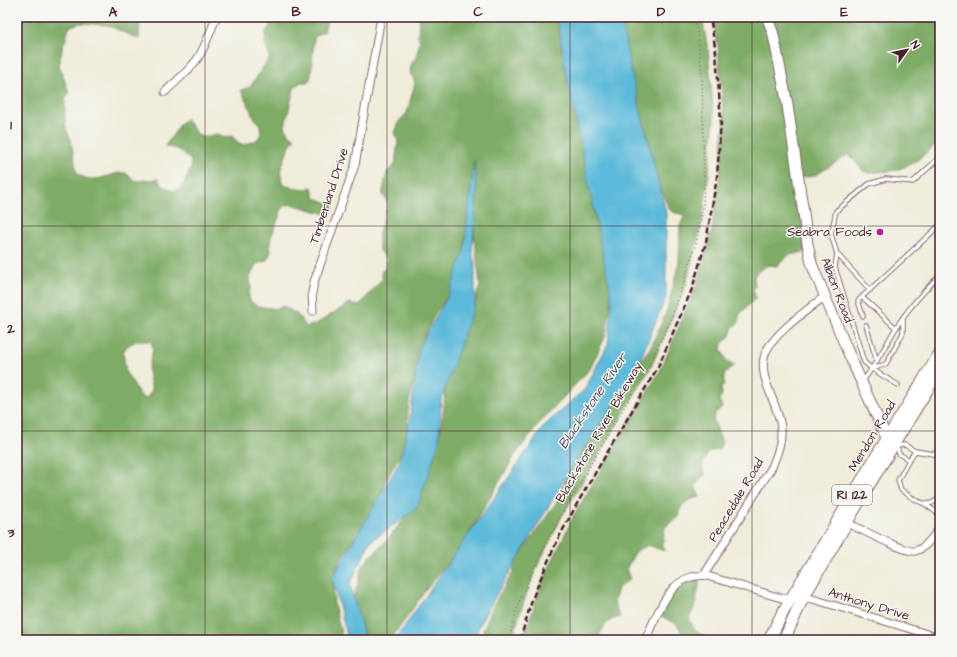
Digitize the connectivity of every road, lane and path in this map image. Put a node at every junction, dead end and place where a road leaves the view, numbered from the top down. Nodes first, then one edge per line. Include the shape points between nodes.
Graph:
1 (216, 17) edge
2 (381, 17) edge
3 (693, 17) edge
4 (767, 17) edge
5 (165, 92) dead end
6 (940, 157) edge
7 (940, 225) edge
8 (837, 254) junction
9 (940, 275) edge
10 (870, 290) junction
11 (824, 297) junction
12 (862, 297) junction
13 (313, 311) dead end
14 (863, 316) dead end
15 (903, 317) junction
16 (866, 325) dead end
17 (896, 328) junction
18 (940, 353) edge
19 (876, 362) junction
20 (872, 369) junction
21 (936, 375) edge
22 (861, 383) junction
23 (898, 384) dead end
24 (892, 443) junction
25 (915, 451) junction
26 (940, 458) edge
27 (909, 460) junction
28 (940, 496) edge
29 (925, 504) junction
30 (940, 515) edge
31 (847, 523) junction
32 (940, 528) edge
33 (704, 575) junction
34 (791, 598) junction
35 (803, 598) junction
36 (940, 638) edge
37 (509, 640) edge
38 (645, 640) edge
39 (770, 640) edge
40 (784, 640) edge

1 - 5 street via 197,58
2 - 13 street, Timberland Drive via 355,164 314,282
3 - 37 path, Blackstone River Bikeway via 702,75 704,185 703,209 697,239 670,322 651,361 562,514 536,564 519,602
4 - 11 street, Albion Road via 773,33 787,102 807,242 812,265
6 - 8 lane via 913,182 886,179 869,184 836,211 831,234
7 - 10 lane
8 - 10 lane
8 - 20 lane via 835,267 864,362
9 - 15 lane
10 - 12 lane
11 - 22 street, Albion Road
11 - 33 street, Peacedale Road via 788,325 765,354 764,376 781,427 778,451 772,467
12 - 14 lane via 858,302
12 - 17 lane
15 - 17 lane
15 - 20 lane via 903,333 886,364
16 - 19 lane
17 - 19 lane
18 - 21 main road, Mendon Road / RI 122
19 - 20 lane
20 - 22 lane
20 - 23 lane
21 - 24 main road, Mendon Road / RI 122 via 919,386
22 - 24 street, Albion Road
24 - 25 lane via 906,445
24 - 27 lane via 899,454
24 - 31 main road, Mendon Road / RI 122
24 - 34 main road, Mendon Road / RI 122
25 - 26 lane via 934,454
25 - 27 lane
27 - 29 lane via 898,480 901,490
28 - 29 lane via 932,504
29 - 30 lane
31 - 32 street via 912,551 921,548
31 - 35 main road, Mendon Road / RI 122
33 - 34 street, Anthony Drive via 781,598
33 - 38 street via 680,582 665,599
34 - 35 street, Anthony Drive
34 - 39 main road, Mendon Road / RI 122
35 - 36 street, Anthony Drive
35 - 40 main road, Mendon Road / RI 122

